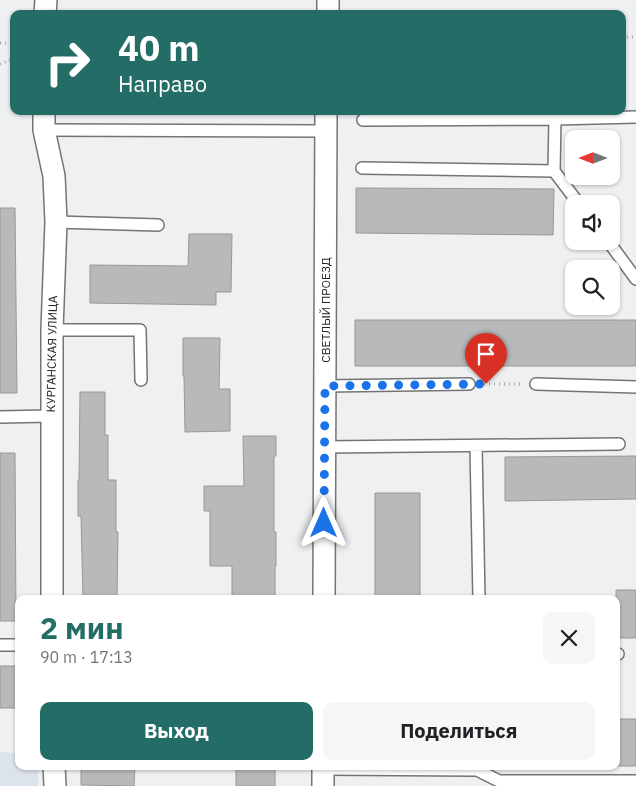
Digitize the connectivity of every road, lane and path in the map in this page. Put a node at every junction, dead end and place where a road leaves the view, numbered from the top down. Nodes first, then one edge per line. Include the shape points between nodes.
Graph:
1 (636, 117) edge
2 (555, 118) junction
3 (363, 120) dead end
4 (44, 121) edge
5 (326, 121) edge
6 (362, 168) dead end
7 (554, 171) junction
8 (572, 195) edge
9 (56, 222) junction
10 (158, 225) dead end
11 (615, 250) edge
12 (636, 279) edge
13 (52, 330) junction
14 (141, 380) dead end
15 (469, 384) joint
16 (536, 384) joint
17 (325, 386) junction
18 (636, 387) edge
19 (51, 416) junction
20 (0, 417) edge
21 (619, 444) dead end
22 (476, 446) junction
23 (325, 447) junction
24 (52, 595) edge
25 (324, 595) edge
26 (479, 595) edge
27 (0, 645) edge
28 (15, 645) edge
29 (54, 770) edge
30 (426, 770) edge
31 (480, 770) edge
32 (323, 774) edge
33 (636, 781) edge
34 (55, 786) edge

1 - 2 lane
2 - 3 lane
2 - 7 lane
4 - 5 lane
4 - 9 street, КУРГАНСКАЯ УЛИЦА via 54,176
5 - 17 street, СВЕТЛЫЙ ПРОЕЗД
6 - 7 lane
7 - 8 lane
9 - 10 lane
9 - 13 street, КУРГАНСКАЯ УЛИЦА
11 - 12 lane
13 - 14 lane via 140,330
13 - 19 street, КУРГАНСКАЯ УЛИЦА
15 - 16 path
15 - 17 lane
16 - 18 lane
17 - 23 street, СВЕТЛЫЙ ПРОЕЗД
19 - 20 lane
19 - 24 street, КУРГАНСКАЯ УЛИЦА
21 - 22 lane
22 - 23 lane
22 - 26 lane
23 - 25 street, СВЕТЛЫЙ ПРОЕЗД
27 - 28 lane
29 - 34 street
30 - 32 lane
31 - 33 lane via 499,781

